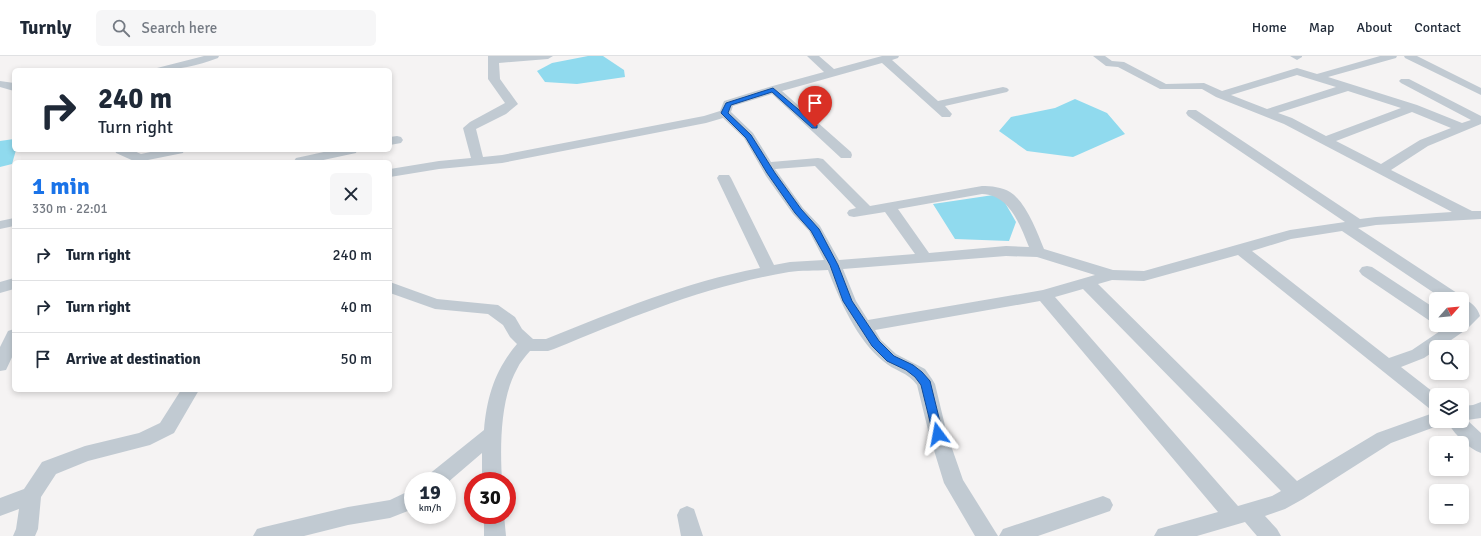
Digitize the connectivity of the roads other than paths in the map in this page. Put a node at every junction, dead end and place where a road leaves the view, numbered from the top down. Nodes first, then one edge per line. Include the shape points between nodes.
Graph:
1 (214, 56) edge
2 (548, 56) edge
3 (812, 56) edge
4 (1098, 56) edge
5 (1392, 56) edge
6 (1409, 56) edge
7 (493, 58) edge
8 (889, 58) edge
9 (170, 68) edge
10 (832, 73) junction
11 (1317, 77) junction
12 (1405, 81) dead end
13 (0, 84) edge
14 (12, 87) edge
15 (1349, 87) junction
16 (773, 90) junction
17 (1003, 90) dead end
18 (1481, 92) edge
19 (1220, 95) junction
20 (935, 105) junction
21 (1412, 108) junction
22 (725, 113) junction
23 (1192, 113) dead end
24 (1265, 113) junction
25 (946, 114) dead end
26 (1481, 120) edge
27 (1462, 128) junction
28 (1327, 140) junction
29 (125, 152) edge
30 (171, 152) edge
31 (338, 152) edge
32 (846, 154) dead end
33 (302, 158) edge
34 (142, 160) edge
35 (478, 161) junction
36 (767, 166) junction
37 (1383, 169) junction
38 (392, 173) edge
39 (724, 178) dead end
40 (888, 206) junction
41 (1477, 217) edge
42 (12, 222) edge
43 (0, 225) edge
44 (1352, 225) junction
45 (1240, 249) junction
46 (1038, 252) junction
47 (925, 258) junction
48 (834, 265) junction
49 (1367, 270) dead end
50 (769, 271) junction
51 (1112, 275) junction
52 (1087, 283) junction
53 (12, 284) edge
54 (392, 287) edge
55 (0, 288) edge
56 (1444, 292) edge
57 (1044, 295) junction
58 (1469, 309) edge
59 (1429, 312) edge
60 (1469, 318) edge
61 (864, 326) junction
62 (1448, 332) edge
63 (12, 339) edge
64 (527, 343) junction
65 (0, 365) edge
66 (1388, 365) junction
67 (189, 392) edge
68 (1429, 398) edge
69 (1481, 409) edge
70 (1469, 413) edge
71 (1429, 422) edge
72 (1463, 428) edge
73 (493, 433) junction
74 (1481, 445) edge
75 (446, 472) edge
76 (492, 472) edge
77 (1296, 492) junction
78 (31, 495) junction
79 (404, 504) edge
80 (1103, 505) dead end
81 (0, 507) edge
82 (1241, 514) junction
83 (687, 515) dead end
84 (494, 524) edge
85 (24, 536) edge
86 (264, 536) edge
87 (495, 536) edge
88 (692, 536) edge
89 (986, 536) edge
90 (1010, 536) edge
91 (1165, 536) edge
92 (1270, 536) edge

1 - 9 street
2 - 7 street
3 - 10 street
4 - 19 street via 1110,64 1120,64 1164,87 1204,86
5 - 11 street
6 - 18 street
7 - 35 street via 494,79 512,104 469,128
8 - 10 street
8 - 20 street
10 - 16 street
11 - 15 street
11 - 19 street via 1292,72
12 - 26 street
13 - 14 street
15 - 21 street
15 - 24 street
16 - 22 street via 728,104
16 - 32 street
17 - 20 street
19 - 24 street
20 - 25 street
21 - 27 street
21 - 28 street
22 - 35 street via 706,119 502,159
22 - 36 street via 749,136
23 - 44 street
24 - 28 street
26 - 27 street
27 - 37 street via 1424,144
28 - 37 street
29 - 34 street
30 - 34 street
31 - 33 street
35 - 38 street
36 - 40 street via 818,162 860,212
36 - 48 street via 798,211 815,229
37 - 41 street
39 - 50 street
40 - 46 street via 993,190 1007,197 1026,222
40 - 47 street
41 - 44 street via 1376,221
42 - 43 street
44 - 45 street via 1290,235
44 - 56 street
45 - 51 street via 1144,276
45 - 66 street
46 - 47 street via 1006,251
46 - 51 street
47 - 48 street
48 - 50 street via 790,267
48 - 61 street via 848,301
49 - 59 street
50 - 64 street via 686,291 548,345 532,346
51 - 52 street
52 - 57 street
52 - 77 street
53 - 55 street
54 - 64 street via 435,304 492,310 509,321 516,333
57 - 61 street
57 - 82 street
58 - 60 street via 1472,316
61 - 89 street via 875,344 890,358 919,374 926,384 938,434 954,483
62 - 66 street via 1418,354
63 - 65 street
64 - 73 street via 508,369 497,399
66 - 68 street
67 - 78 street via 167,428 143,440 85,454 49,468
69 - 70 street
71 - 77 street via 1384,438
72 - 74 street
73 - 75 street
73 - 76 street
77 - 82 street via 1278,503
78 - 81 street
78 - 85 street
79 - 86 street
80 - 90 street
82 - 91 street
82 - 92 street
83 - 88 street
84 - 87 street

